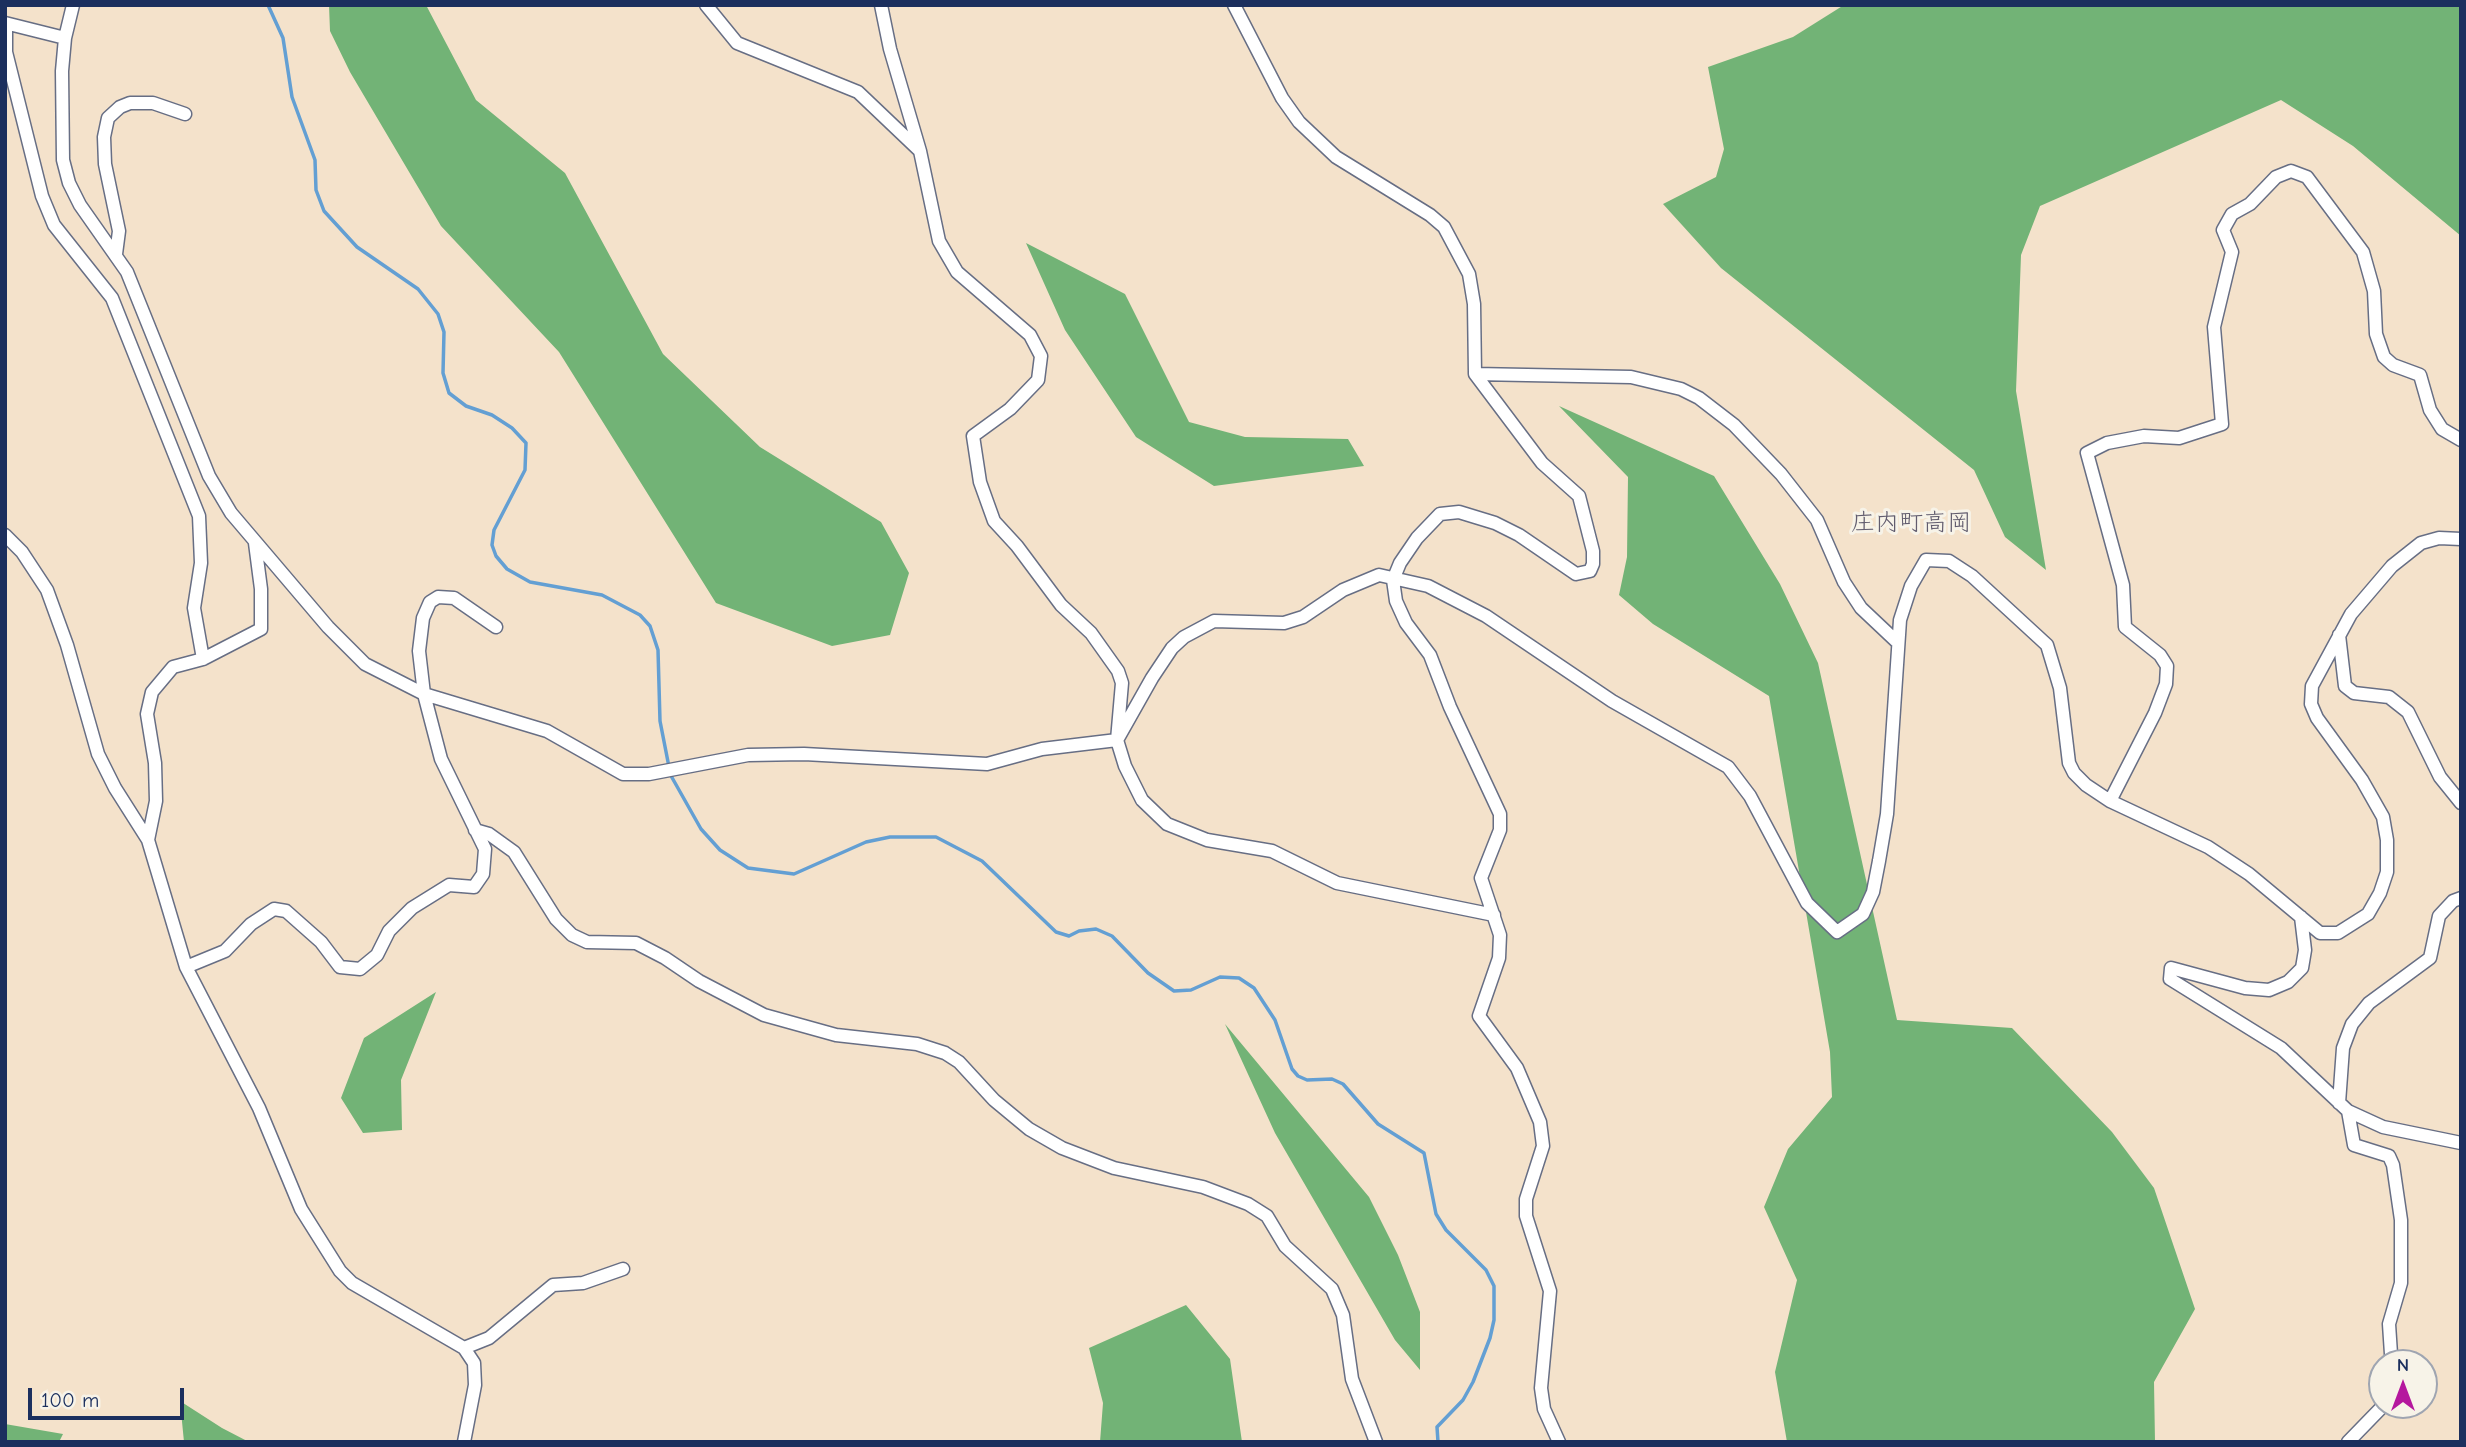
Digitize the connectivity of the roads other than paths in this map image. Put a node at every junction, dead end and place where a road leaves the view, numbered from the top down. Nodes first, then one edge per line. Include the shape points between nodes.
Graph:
1 (73, 5) edge
2 (706, 5) edge
3 (881, 5) edge
4 (1234, 5) edge
5 (5, 24) edge
6 (65, 38) junction
7 (185, 114) dead end
8 (920, 151) junction
9 (116, 254) junction
10 (1475, 374) junction
11 (2461, 440) edge
12 (5, 535) edge
13 (2461, 539) edge
14 (255, 543) junction
15 (1392, 580) junction
16 (496, 627) dead end
17 (2339, 635) junction
18 (1896, 641) junction
19 (203, 659) junction
20 (424, 694) junction
21 (1117, 740) junction
22 (2110, 801) junction
23 (2461, 803) edge
24 (475, 830) junction
25 (148, 840) junction
26 (2461, 898) edge
27 (1494, 915) junction
28 (2301, 917) junction
29 (186, 967) junction
30 (2343, 1107) junction
31 (2461, 1143) edge
32 (623, 1269) dead end
33 (464, 1348) junction
34 (2391, 1349) edge
35 (2370, 1419) edge
36 (464, 1442) edge
37 (1376, 1442) edge
38 (1559, 1442) edge
39 (2348, 1442) edge

1 - 6 street
2 - 8 street via 737,43 858,92
3 - 8 street
4 - 10 street via 1298,122 1336,157 1444,227 1471,284
5 - 6 street
5 - 19 street via 6,52 42,196 54,225 112,298 200,516 201,563 194,608
6 - 9 street via 63,160 80,205
7 - 9 street via 153,103 130,103 108,118 104,150 119,231
8 - 21 street via 939,241 957,272 1030,335 1041,356 1038,380 973,436 980,482 994,521 1118,671 1122,683
9 - 14 street via 209,476
10 - 15 street via 1542,463 1579,496 1593,564 1590,571 1576,574 1519,535 1459,512 1440,514 1430,522
10 - 18 street via 1631,377 1681,388 1699,398 1734,425 1781,474 1817,520 1844,582 1861,608
11 - 22 street via 2442,429 2430,410 2420,374 2384,357 2363,252 2307,177 2291,171 2276,177 2250,204 2232,214 2223,230 2232,253 2214,327 2222,424 2179,438 2144,436 2107,443 2087,453 2123,585 2125,627 2167,666 2155,713
12 - 25 street via 47,590 98,754
13 - 17 street via 2421,543 2392,566
14 - 19 street via 261,629
14 - 20 street via 365,664
15 - 18 street via 1427,586 1486,615 1612,701 1728,766 1750,796 1807,903 1838,932 1863,914 1880,861 1887,814
15 - 21 street via 1379,575 1360,582 1303,617 1283,623 1214,621 1184,637 1152,678
15 - 27 street via 1406,623 1430,655 1500,814 1500,830 1481,878
16 - 20 street via 454,598 438,597 430,602 419,651
17 - 23 street via 2345,686 2354,693 2389,696 2408,712 2440,777
17 - 28 street via 2312,687 2311,704 2383,817 2386,872 2368,914 2345,931 2320,933
18 - 22 street via 1911,586 1926,559 1949,561 1972,576 2048,645 2060,688 2069,763 2086,785
19 - 25 street via 173,667 152,692 147,714 156,801
20 - 21 street via 547,731 623,774 649,774 748,755 987,764 1042,749
20 - 24 street via 442,759
21 - 27 street via 1142,800 1167,824 1207,840 1272,851 1337,883
22 - 28 street via 2208,847
24 - 29 street via 485,860 484,874 474,887 449,885 412,908 389,931 377,955 360,969 340,967 321,942 286,911 274,909 251,924 225,951
24 - 37 street via 514,852 556,919 572,935 587,942 636,943 764,1015 835,1035 917,1044 944,1053 1020,1122 1062,1148 1114,1168 1203,1187 1267,1216 1285,1246 1332,1289 1343,1315 1352,1379
25 - 29 street
26 - 30 street via 2439,916 2430,958 2369,1003 2351,1024 2343,1048
27 - 38 street via 1500,935 1499,958 1479,1016 1517,1068 1540,1122 1543,1146 1526,1199 1526,1216 1550,1291 1541,1388 1544,1409
28 - 30 street via 2302,968 2288,982 2269,990 2245,988 2171,968 2170,979 2281,1048
29 - 33 street via 259,1108 301,1209 340,1272
30 - 31 street via 2383,1127
30 - 34 street via 2354,1145 2389,1156 2393,1165 2401,1220 2401,1283 2389,1324
32 - 33 street via 583,1283 553,1285 489,1338
33 - 36 street via 474,1363 475,1385
35 - 39 street

